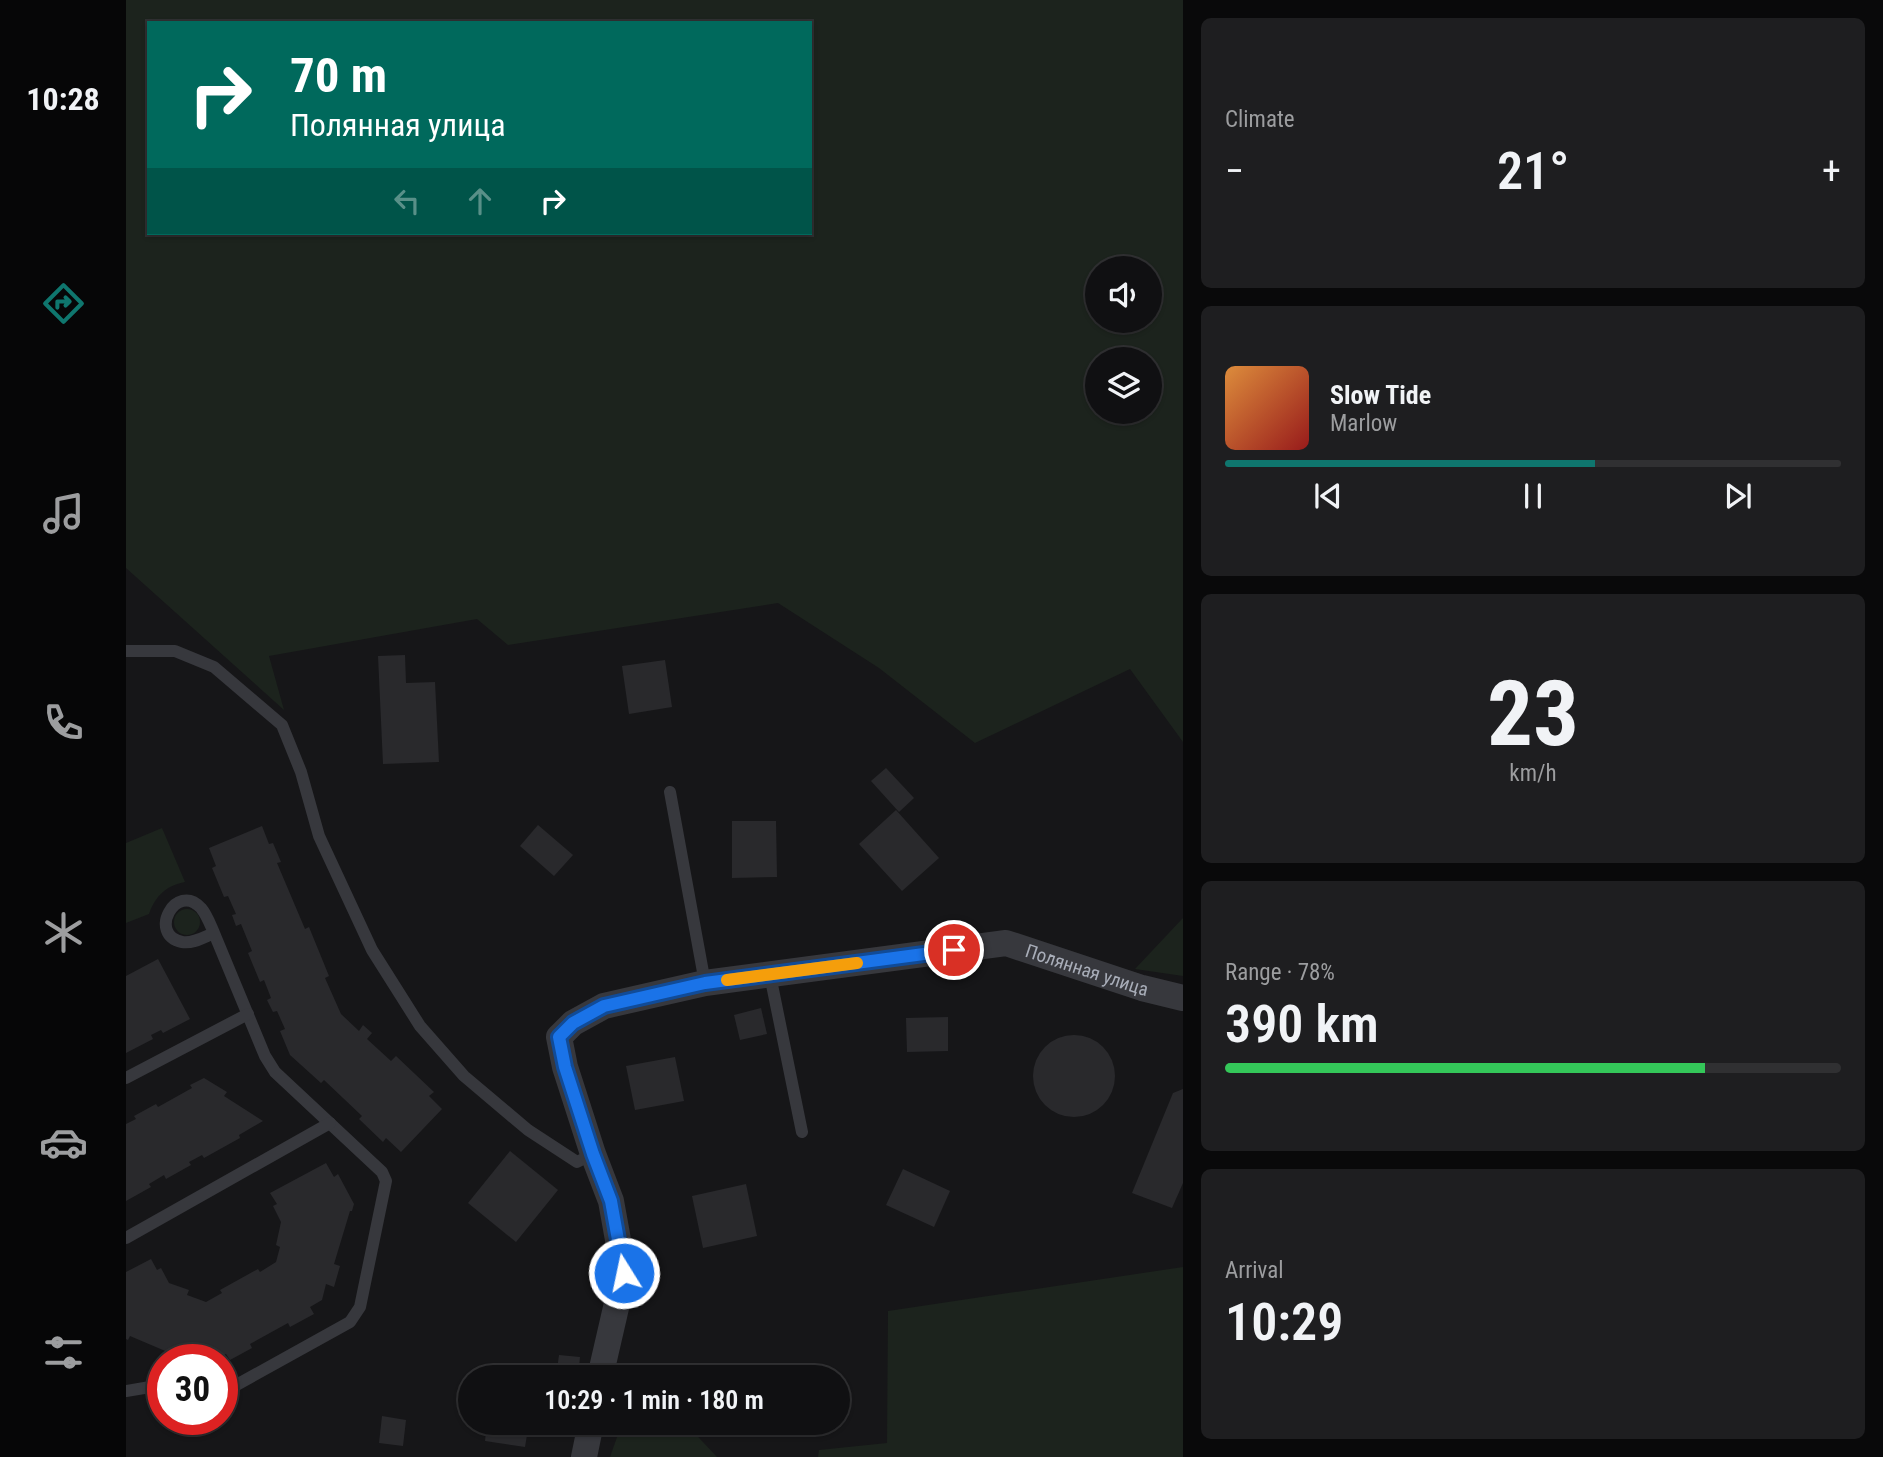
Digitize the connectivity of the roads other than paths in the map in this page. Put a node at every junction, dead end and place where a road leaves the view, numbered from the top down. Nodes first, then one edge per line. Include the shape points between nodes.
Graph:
1 (126, 651) edge
2 (670, 792) dead end
3 (214, 933) dead end
4 (770, 975) junction
5 (705, 983) junction
6 (1183, 998) edge
7 (248, 1014) junction
8 (126, 1078) edge
9 (330, 1123) junction
10 (802, 1132) dead end
11 (593, 1154) junction
12 (126, 1238) edge
13 (603, 1365) edge
14 (238, 1384) edge
15 (147, 1388) edge
16 (126, 1391) edge
17 (589, 1435) edge
18 (584, 1457) edge

1 - 11 lane via 175,651 214,667 282,725 319,836 372,950 420,1026 464,1076 528,1130 577,1162
2 - 5 lane
3 - 7 lane
4 - 5 street, Полянная улица
4 - 6 street, Полянная улица via 1006,943
4 - 10 lane
5 - 11 street, Полянная улица via 604,1006 573,1023 559,1037
7 - 8 lane
7 - 9 lane via 275,1072
9 - 12 lane
9 - 14 lane via 386,1181 360,1307 351,1322
11 - 13 street, Полянная улица via 611,1201 624,1273
15 - 16 lane
17 - 18 street

